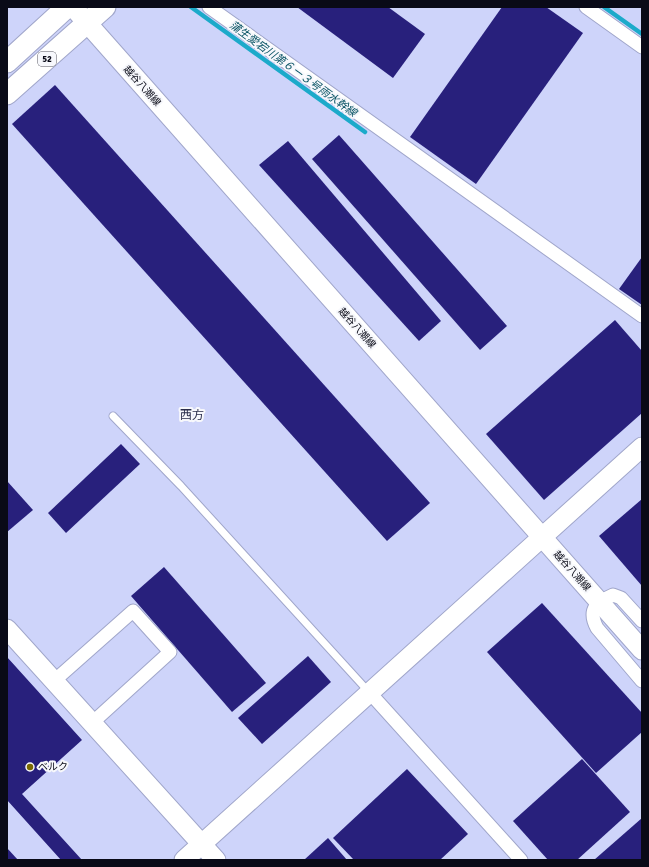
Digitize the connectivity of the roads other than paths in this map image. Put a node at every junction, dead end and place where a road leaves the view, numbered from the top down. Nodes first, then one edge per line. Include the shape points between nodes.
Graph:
1 (67, 7) edge
2 (73, 7) edge
3 (105, 7) edge
4 (209, 7) edge
5 (586, 7) edge
6 (87, 23) junction
7 (642, 47) edge
8 (7, 62) edge
9 (7, 94) edge
10 (642, 316) edge
11 (113, 416) dead end
12 (642, 447) edge
13 (542, 537) junction
14 (600, 601) junction
15 (642, 621) edge
16 (7, 629) edge
17 (642, 650) edge
18 (54, 681) junction
19 (642, 681) edge
20 (370, 693) junction
21 (92, 723) junction
22 (202, 844) junction
23 (184, 860) edge
24 (216, 860) edge
25 (521, 860) edge

1 - 8 main road, 52
2 - 6 street, 越谷八潮線
3 - 6 main road, 52
4 - 10 street
5 - 7 street
6 - 9 main road, 52
6 - 13 street, 越谷八潮線
11 - 20 lane via 181,486
12 - 13 street
13 - 14 street, 越谷八潮線
13 - 20 street
14 - 15 street via 613,595 621,598
14 - 17 street, 越谷八潮線
14 - 19 street via 593,612 597,628
16 - 18 street
18 - 21 street
18 - 21 street via 133,611 170,652
20 - 22 street
20 - 25 street
21 - 22 street
22 - 23 street
22 - 24 street

